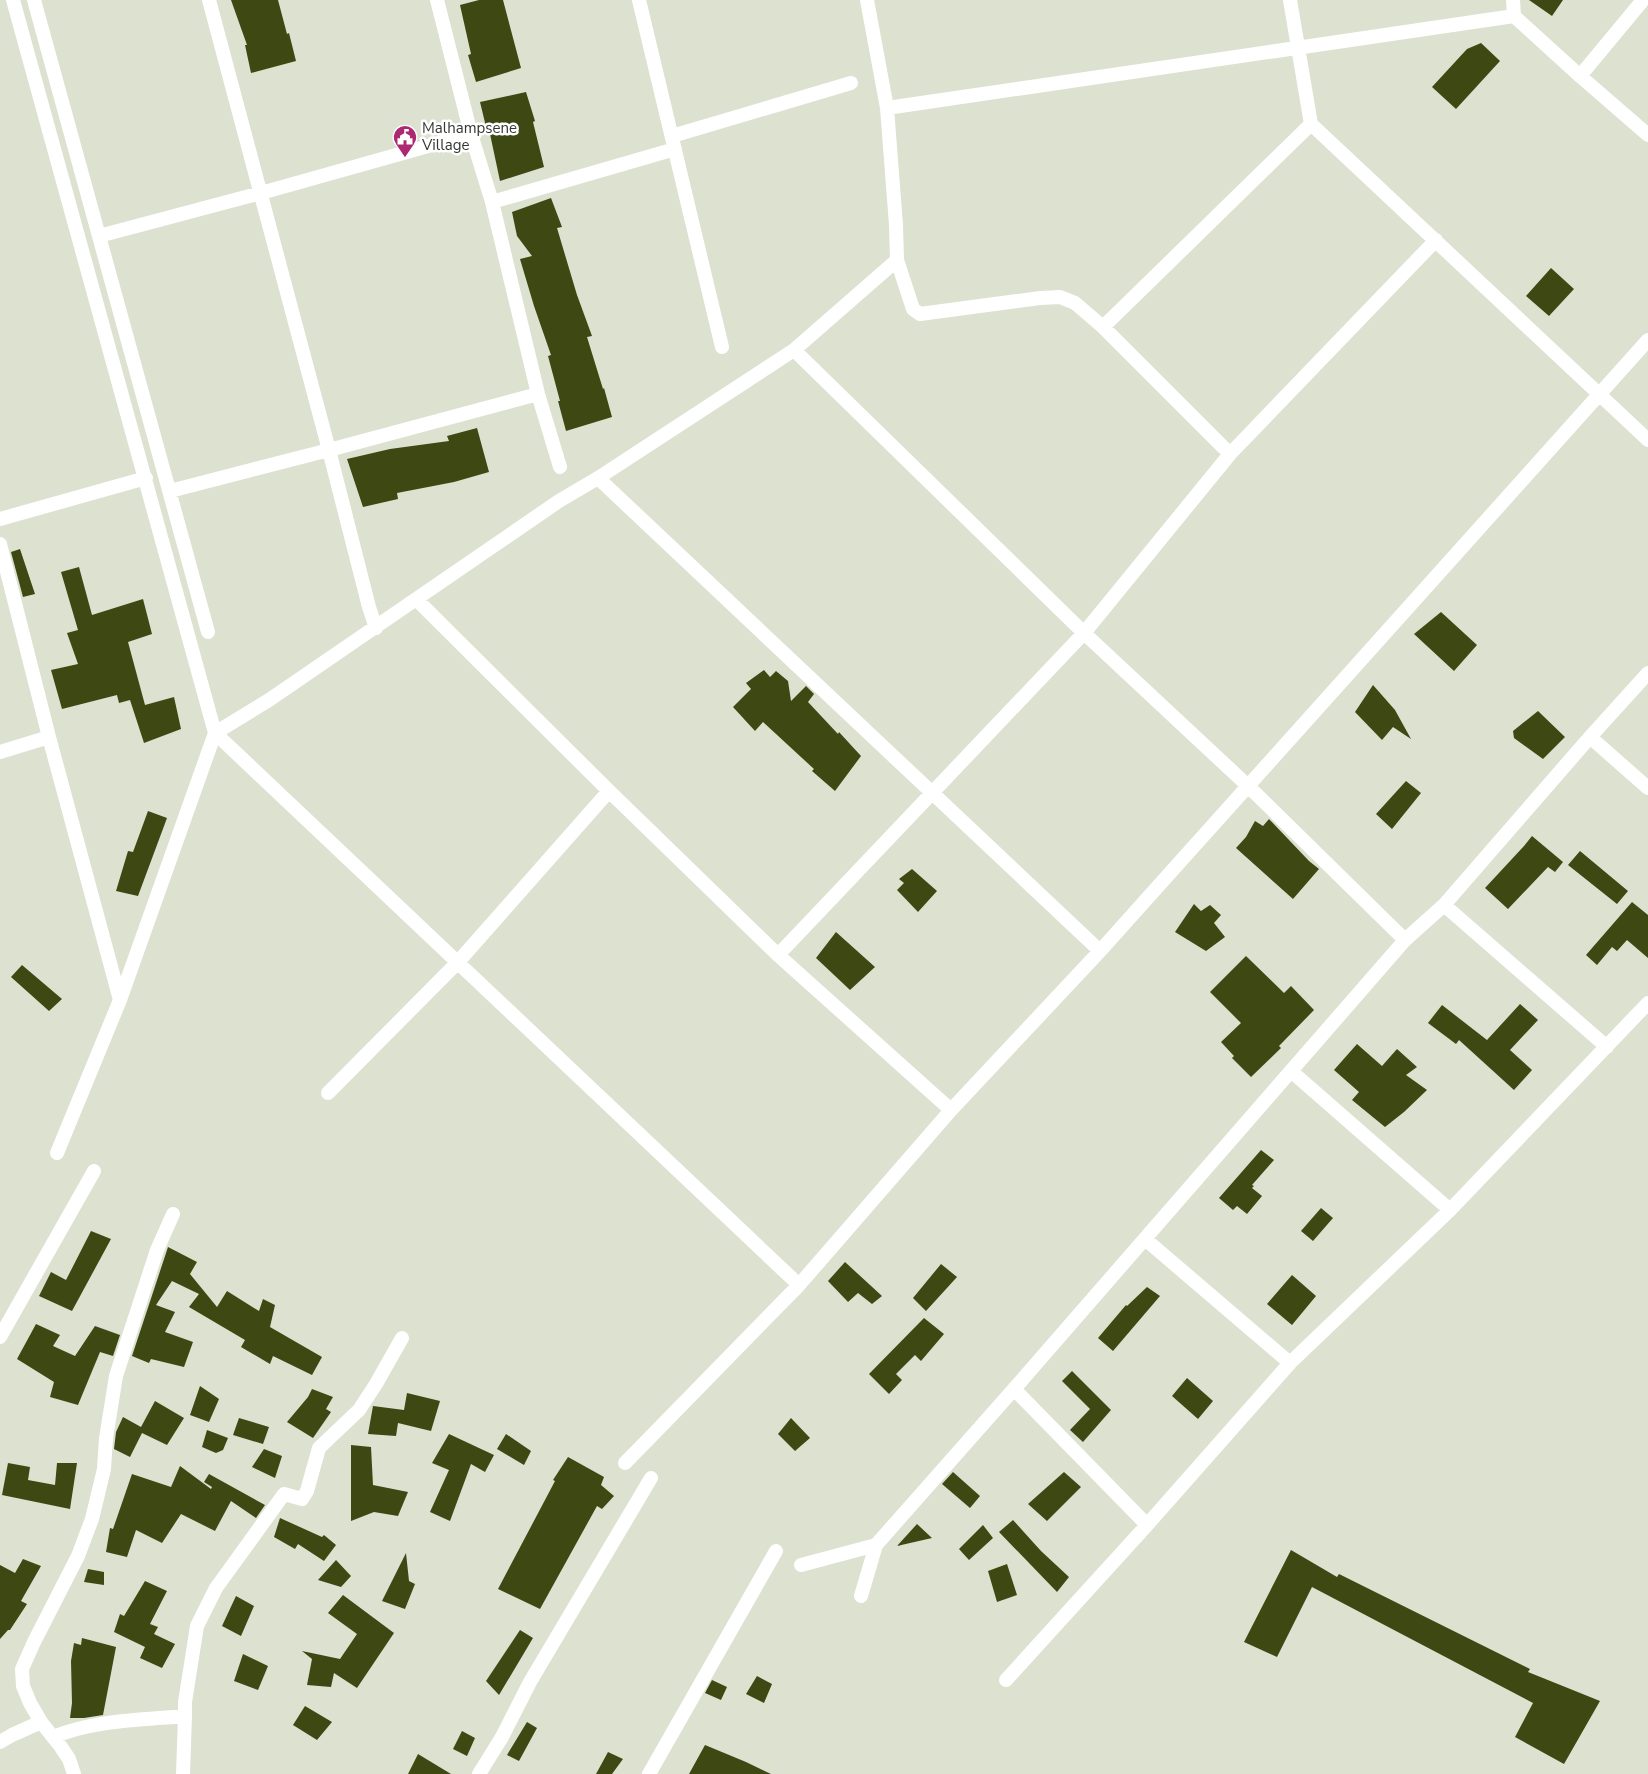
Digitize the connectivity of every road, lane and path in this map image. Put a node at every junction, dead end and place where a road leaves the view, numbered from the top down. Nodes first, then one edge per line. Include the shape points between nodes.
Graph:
1 (13, 0) edge
2 (34, 0) edge
3 (209, 0) edge
4 (438, 0) edge
5 (639, 0) edge
6 (867, 0) edge
7 (1290, 0) edge
8 (1513, 0) edge
9 (1643, 0) edge
10 (1514, 16) junction
11 (1299, 48) junction
12 (1580, 76) junction
13 (851, 83) dead end
14 (887, 108) junction
15 (1311, 124) junction
16 (471, 134) junction
17 (1648, 135) edge
18 (674, 143) junction
19 (261, 193) junction
20 (492, 202) junction
21 (99, 236) junction
22 (1436, 240) junction
23 (897, 260) junction
24 (1103, 327) junction
25 (1648, 340) edge
26 (722, 347) dead end
27 (794, 350) junction
28 (538, 394) junction
29 (1600, 395) junction
30 (1648, 440) edge
31 (329, 450) junction
32 (1230, 454) junction
33 (560, 467) dead end
34 (146, 478) junction
35 (598, 478) junction
36 (170, 491) junction
37 (0, 520) edge
38 (0, 544) edge
39 (417, 600) junction
40 (376, 628) junction
41 (208, 632) dead end
42 (1084, 632) junction
43 (1648, 673) edge
44 (215, 733) junction
45 (49, 737) junction
46 (1590, 737) junction
47 (0, 752) edge
48 (1248, 786) junction
49 (1648, 788) edge
50 (609, 791) junction
51 (933, 794) junction
52 (1444, 905) junction
53 (1405, 940) junction
54 (1100, 951) junction
55 (778, 955) junction
56 (458, 962) junction
57 (120, 1000) junction
58 (1648, 1003) edge
59 (1606, 1047) junction
60 (1291, 1071) junction
61 (328, 1093) dead end
62 (951, 1110) junction
63 (57, 1153) dead end
64 (94, 1171) dead end
65 (1450, 1210) junction
66 (173, 1214) dead end
67 (1144, 1239) junction
68 (799, 1285) junction
69 (0, 1337) edge
70 (402, 1338) dead end
71 (1290, 1363) junction
72 (1014, 1389) junction
73 (624, 1462) dead end
74 (651, 1478) dead end
75 (1147, 1526) junction
76 (876, 1545) junction
77 (776, 1551) dead end
78 (801, 1565) dead end
79 (861, 1596) dead end
80 (1006, 1680) dead end
81 (185, 1716) junction
82 (41, 1722) junction
83 (53, 1737) junction
84 (0, 1742) edge
85 (74, 1774) edge
86 (183, 1774) edge
87 (479, 1774) edge
88 (650, 1774) edge

1 - 34 street
2 - 21 street
3 - 19 street
4 - 16 street
5 - 18 street
6 - 14 street
7 - 11 street
8 - 10 street
9 - 12 street
10 - 11 street
10 - 12 street
11 - 14 street
11 - 15 street
12 - 17 street
13 - 18 street
14 - 23 street
15 - 22 street
15 - 24 street
16 - 19 street
16 - 20 street
18 - 20 street
18 - 26 street
19 - 21 street
19 - 31 street
20 - 28 street
21 - 36 street
22 - 29 street
22 - 32 street
23 - 24 street via 913,309 920,314 1060,297 1075,303
23 - 27 street
24 - 32 street
25 - 29 street
27 - 35 street
27 - 42 street
28 - 31 street
28 - 33 street
29 - 30 street
29 - 48 street
31 - 36 street
31 - 40 street
32 - 42 street
34 - 37 street
34 - 44 street
35 - 39 street via 559,501
35 - 51 street
36 - 41 street
38 - 45 street
39 - 40 street
39 - 50 street
40 - 44 street
42 - 48 street
42 - 51 street
43 - 46 street
44 - 56 street
44 - 57 street
45 - 47 street
45 - 57 street
46 - 49 street
46 - 52 street
48 - 53 street
48 - 54 street
50 - 55 street
50 - 56 street
51 - 54 street
51 - 55 street
52 - 53 street
52 - 59 street
53 - 60 street
54 - 62 street
55 - 62 street
56 - 61 street
56 - 68 street
57 - 63 street
58 - 59 street
59 - 65 street
60 - 65 street
60 - 67 street
62 - 68 street
64 - 69 street
65 - 71 street
66 - 82 street via 116,1376 104,1469 92,1519 78,1556 22,1669 30,1703
67 - 71 street
67 - 72 street
68 - 73 street
70 - 81 street via 359,1410 319,1448 302,1499 284,1494 216,1588 197,1626
71 - 75 street
72 - 75 street
72 - 76 street
74 - 87 street
75 - 80 street
76 - 78 street
76 - 79 street
77 - 88 street
81 - 83 street via 120,1721 69,1730
81 - 86 street
82 - 83 street
82 - 84 street
83 - 85 street via 69,1760

